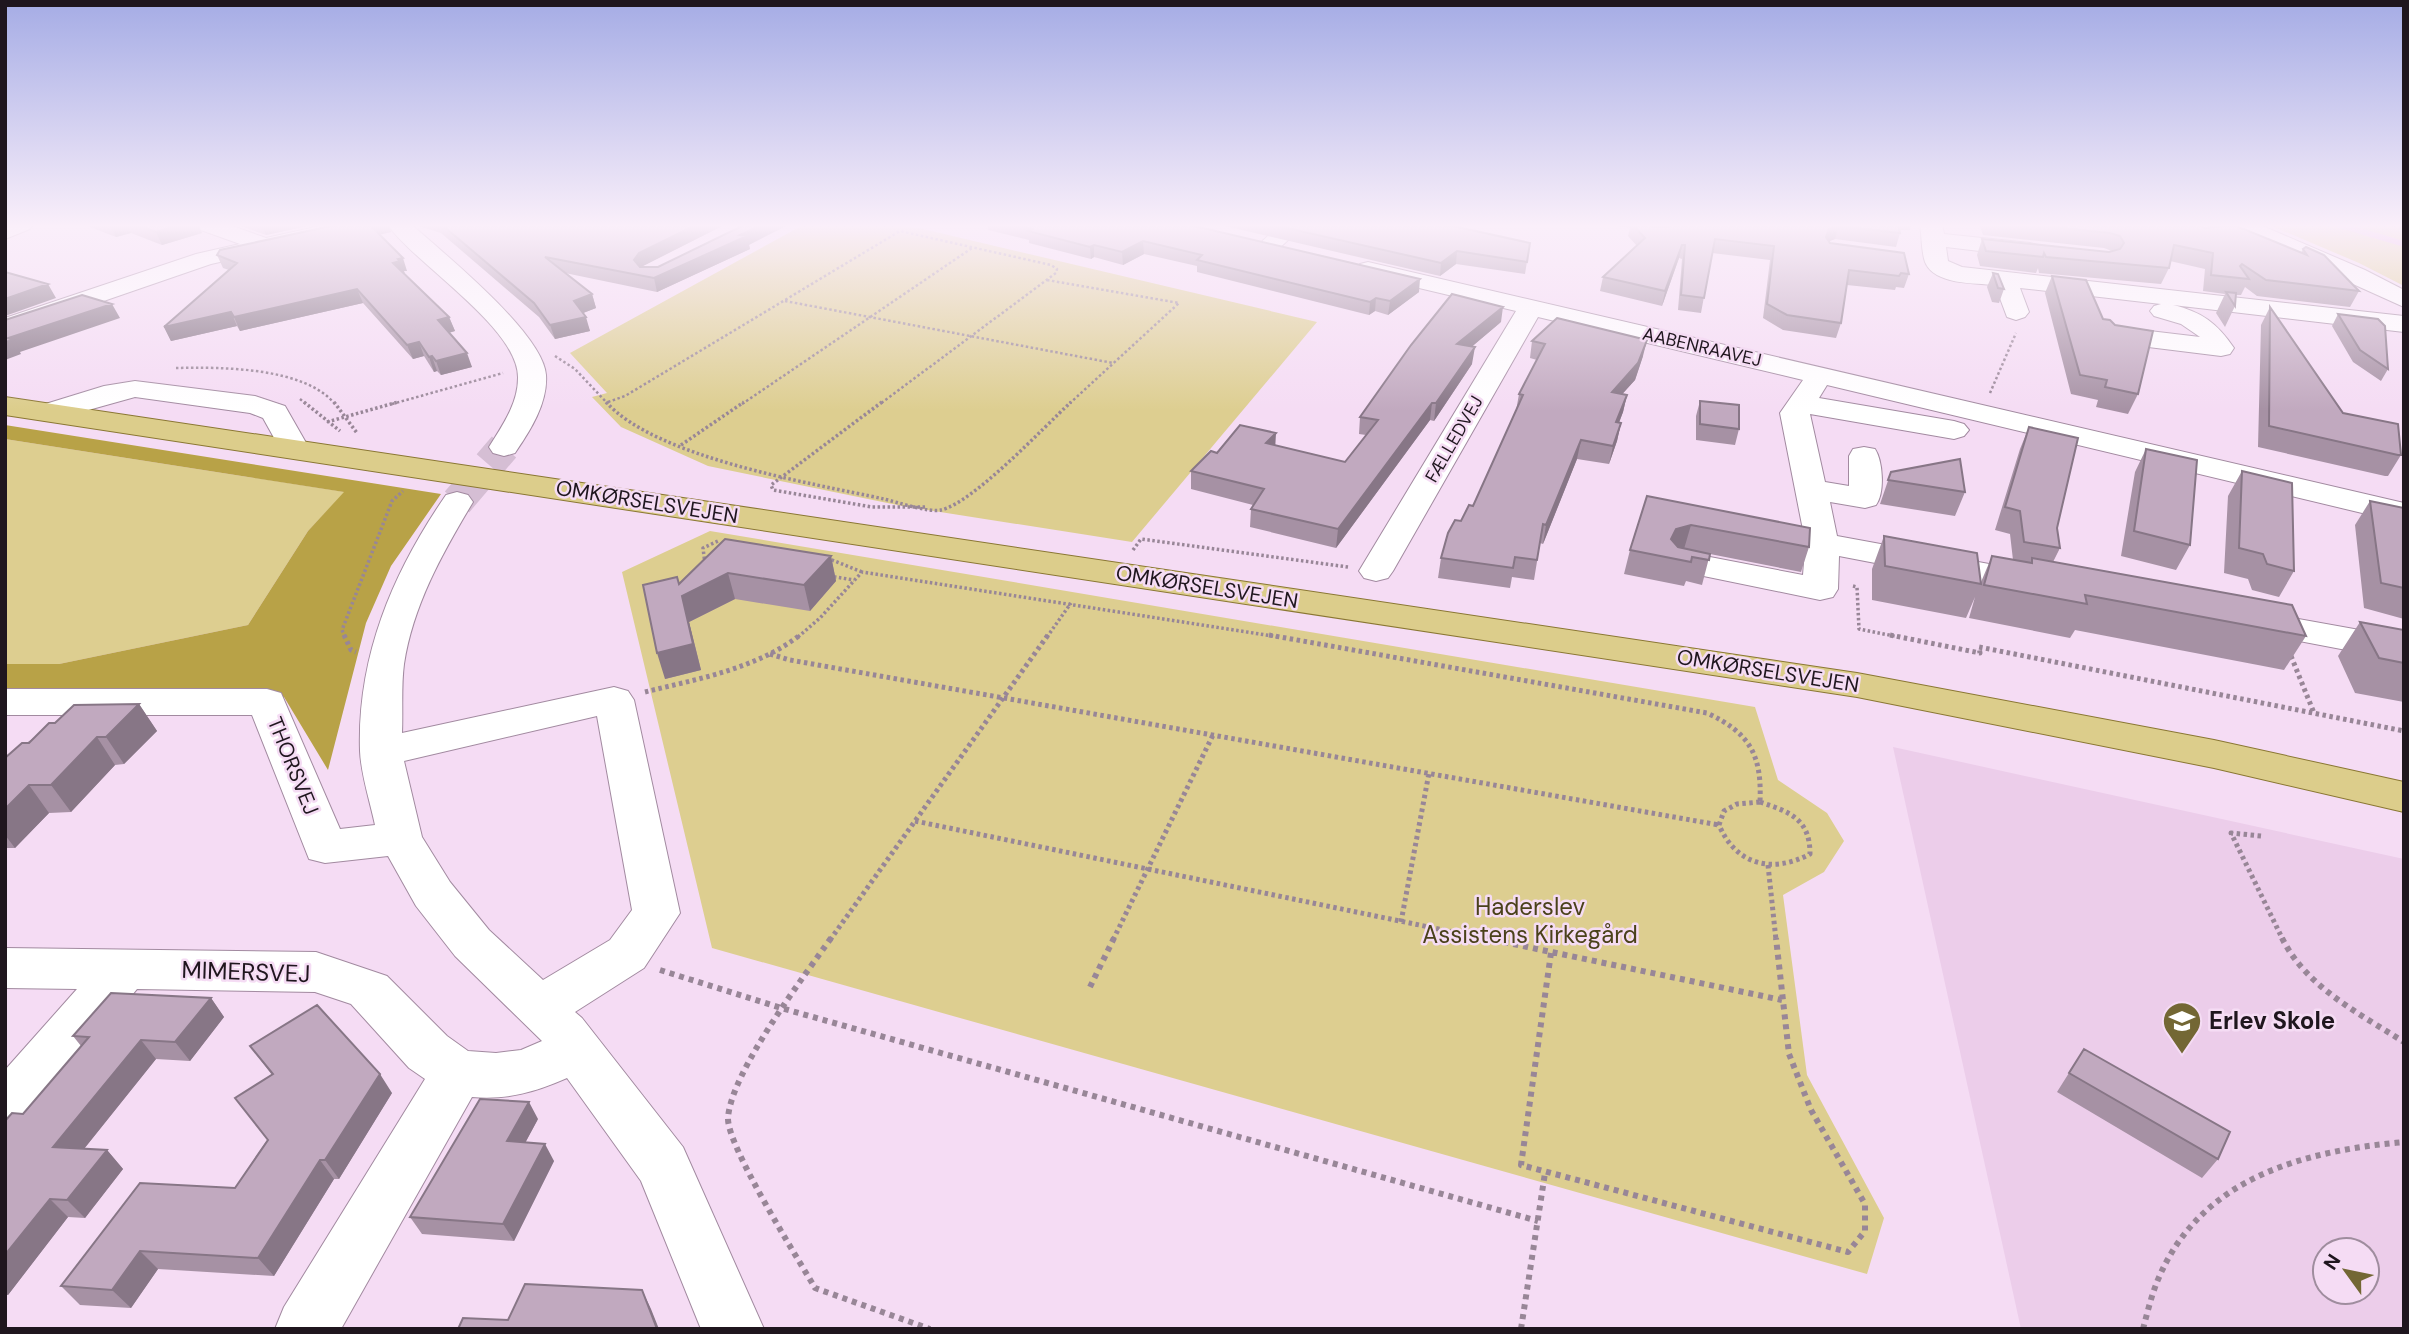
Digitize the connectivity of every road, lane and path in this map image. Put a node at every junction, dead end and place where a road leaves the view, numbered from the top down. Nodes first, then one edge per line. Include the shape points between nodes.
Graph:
1 (124, 286) edge
2 (462, 286) edge
3 (808, 286) edge
4 (915, 286) edge
5 (1039, 286) edge
6 (1083, 286) edge
7 (1446, 286) edge
8 (2007, 286) edge
9 (2068, 286) edge
10 (2378, 286) edge
11 (2092, 289) junction
12 (2404, 300) edge
13 (784, 301) junction
14 (1532, 306) junction
15 (2016, 312) joint
16 (870, 317) junction
17 (2404, 324) edge
18 (5, 327) edge
19 (2116, 335) edge
20 (971, 336) junction
21 (529, 361) junction
22 (1113, 363) junction
23 (1820, 374) junction
24 (608, 402) junction
25 (1801, 404) junction
26 (5, 406) edge
27 (1981, 413) junction
28 (327, 422) dead end
29 (1958, 430) dead end
30 (680, 446) junction
31 (504, 447) tunnel mouth
32 (1864, 456) dead end
33 (783, 475) junction
34 (412, 483) dead end
35 (1811, 489) junction
36 (457, 502) tunnel mouth
37 (925, 508) junction
38 (2404, 513) edge
39 (1769, 533) edge
40 (1830, 545) junction
41 (703, 548) dead end
42 (1130, 553) dead end
43 (1684, 562) edge
44 (716, 564) edge
45 (1376, 571) joint
46 (828, 575) edge
47 (854, 580) junction
48 (2073, 589) edge
49 (1071, 603) junction
50 (2224, 617) edge
51 (2280, 627) junction
52 (2404, 650) edge
53 (770, 654) junction
54 (386, 664) junction
55 (1003, 698) junction
56 (614, 700) junction
57 (5, 702) edge
58 (90, 702) junction
59 (2315, 714) junction
60 (2404, 731) edge
61 (1213, 735) junction
62 (37, 740) edge
63 (381, 752) junction
64 (1429, 773) junction
65 (2404, 797) edge
66 (1759, 802) junction
67 (915, 821) junction
68 (1718, 825) junction
69 (2261, 836) dead end
70 (400, 838) junction
71 (1768, 865) junction
72 (1147, 869) junction
73 (1401, 922) junction
74 (1552, 953) junction
75 (627, 954) junction
76 (5, 968) edge
77 (124, 970) junction
78 (1090, 987) dead end
79 (1782, 1000) junction
80 (781, 1008) junction
81 (559, 1028) junction
82 (2404, 1042) edge
83 (458, 1073) junction
84 (5, 1109) edge
85 (2404, 1142) edge
86 (1545, 1173) junction
87 (1538, 1221) junction
88 (306, 1329) edge
89 (733, 1329) edge
90 (930, 1329) edge
91 (1521, 1329) edge
92 (2143, 1329) edge

1 - 18 street
2 - 21 street via 517,339
3 - 13 path
4 - 16 path
5 - 20 path
6 - 22 path via 1179,303
7 - 14 street, AABENRAAVEJ
8 - 15 street
9 - 11 street
10 - 12 street
11 - 17 street
11 - 19 street via 2119,302 2194,319 2206,326 2221,348
13 - 16 path
13 - 24 path
14 - 23 street, AABENRAAVEJ
14 - 45 street, FÆLLEDVEJ
15 - 27 path via 2015,336
16 - 20 path
16 - 30 path
20 - 22 path
20 - 33 path
21 - 24 path via 560,357
21 - 28 path
21 - 31 street via 531,393
22 - 37 path via 965,500 939,511
23 - 25 street
23 - 27 street, AABENRAAVEJ
24 - 30 path via 627,423
25 - 29 street
25 - 35 street via 1795,413
26 - 65 main road, OMKØRSELSVEJEN via 1857,685 2214,754
27 - 38 street, AABENRAAVEJ
30 - 33 path
32 - 35 street via 1865,498
33 - 37 path
33 - 37 path via 771,485 774,490 910,510
34 - 54 path via 392,501 342,630 351,650
35 - 40 street
36 - 54 street via 410,587
39 - 40 street
40 - 43 street via 1820,589
40 - 48 street
40 - 59 path via 1836,582 1857,587 1859,629 1980,653 1979,647
41 - 44 path via 706,566
42 - 45 path via 1141,539
46 - 47 path
47 - 49 path via 862,572
47 - 53 path via 813,625
49 - 55 path
49 - 66 path via 1707,713 1731,723 1746,737 1762,778
50 - 51 street
51 - 52 street
51 - 59 path
53 - 55 path
53 - 56 path via 711,676
54 - 63 street
55 - 61 path
55 - 67 path
56 - 63 street
56 - 75 street via 656,913
57 - 58 street, THORSVEJ
58 - 62 street
58 - 70 street, THORSVEJ via 267,702 325,847
59 - 60 path
61 - 64 path
61 - 72 path
63 - 70 street
64 - 68 path
64 - 73 path
66 - 68 path via 1737,804 1724,811
66 - 71 path via 1783,809 1802,822 1812,837 1810,854 1794,864
67 - 72 path
67 - 80 path
68 - 71 path via 1728,844 1747,858
69 - 82 path via 2231,833 2287,949 2328,994
70 - 81 street via 433,894 472,943
71 - 79 path
72 - 73 path
72 - 78 path
73 - 74 path
74 - 79 path
74 - 86 path via 1521,1165
75 - 80 path via 643,965
75 - 81 street
76 - 77 street, MIMERSVEJ
77 - 83 street, MIMERSVEJ via 316,972 369,990 428,1052
77 - 84 street
79 - 86 path via 1789,1054 1811,1110 1865,1204 1865,1231 1848,1252
80 - 87 path
80 - 90 path via 737,1086 728,1119 736,1149 815,1288
81 - 83 street via 525,1072 496,1076
81 - 89 street via 663,1165
83 - 88 street
85 - 92 path via 2301,1156 2258,1173 2221,1196 2190,1226 2165,1263
86 - 87 path
87 - 91 path

